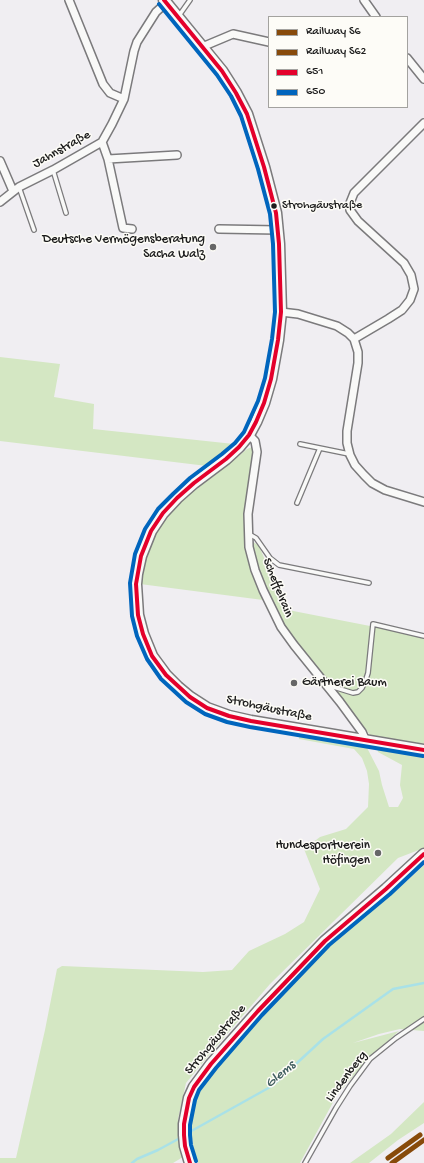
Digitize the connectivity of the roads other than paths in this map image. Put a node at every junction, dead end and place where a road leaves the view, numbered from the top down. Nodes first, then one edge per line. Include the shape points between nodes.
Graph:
1 (69, 0) edge
2 (190, 0) edge
3 (364, 0) edge
4 (165, 2) edge
5 (375, 16) edge
6 (178, 18) junction
7 (268, 42) edge
8 (202, 47) junction
9 (408, 59) edge
10 (424, 79) edge
11 (124, 99) junction
12 (424, 123) edge
13 (102, 142) junction
14 (177, 155) dead end
15 (108, 159) junction
16 (0, 161) edge
17 (54, 170) junction
18 (16, 189) junction
19 (0, 202) edge
20 (66, 213) dead end
21 (132, 229) dead end
22 (219, 229) dead end
23 (34, 230) dead end
24 (278, 230) junction
25 (281, 312) junction
26 (354, 339) junction
27 (249, 435) junction
28 (300, 444) dead end
29 (320, 448) junction
30 (350, 455) junction
31 (424, 502) edge
32 (296, 503) dead end
33 (249, 534) junction
34 (369, 583) dead end
35 (424, 636) edge
36 (324, 684) junction
37 (366, 741) junction
38 (424, 750) edge
39 (424, 854) edge
40 (424, 1019) edge
41 (188, 1162) edge
42 (304, 1163) edge

1 - 11 street via 103,84 110,93
2 - 6 lane
3 - 5 street
4 - 6 main road, Strohgäustraße
4 - 11 street, Jahnstraße via 137,42
6 - 8 main road, Strohgäustraße
7 - 8 street via 233,34
8 - 24 main road, Strohgäustraße via 222,71 246,114 264,167
9 - 10 street
11 - 13 street, Jahnstraße
12 - 26 street via 354,193 350,203 350,210 358,221 404,263 411,275 414,289 402,310
13 - 15 street
13 - 17 street, Jahnstraße
14 - 15 street
15 - 21 street via 123,228
16 - 18 street
17 - 18 street, Jahnstraße
17 - 20 lane
18 - 19 street, Jahnstraße
18 - 23 lane
22 - 24 street
24 - 25 main road, Strohgäustraße
25 - 26 street via 298,314 337,326
25 - 27 main road, Strohgäustraße via 271,378 264,403
26 - 30 street via 358,363 347,431
27 - 33 street, Scheffelrain via 256,442 257,452 248,514
27 - 37 main road, Strohgäustraße via 226,459 177,498 163,513 151,532 141,556 136,584 138,615 147,645 166,675 190,697 208,708 251,721
28 - 29 lane
29 - 30 lane
29 - 32 lane
30 - 31 street via 355,466 372,483 385,490
33 - 34 lane, Scheffelrain via 256,538 270,558 279,565
33 - 36 street, Scheffelrain via 249,547 255,570 271,609 281,627
35 - 36 lane via 373,624 368,673 362,688 353,694
36 - 37 street, Scheffelrain via 340,702
37 - 38 main road, Strohgäustraße
39 - 41 main road, Strohgäustraße via 320,946 211,1064 189,1098 184,1124
40 - 42 lane, Lindenberg via 370,1059 336,1108

